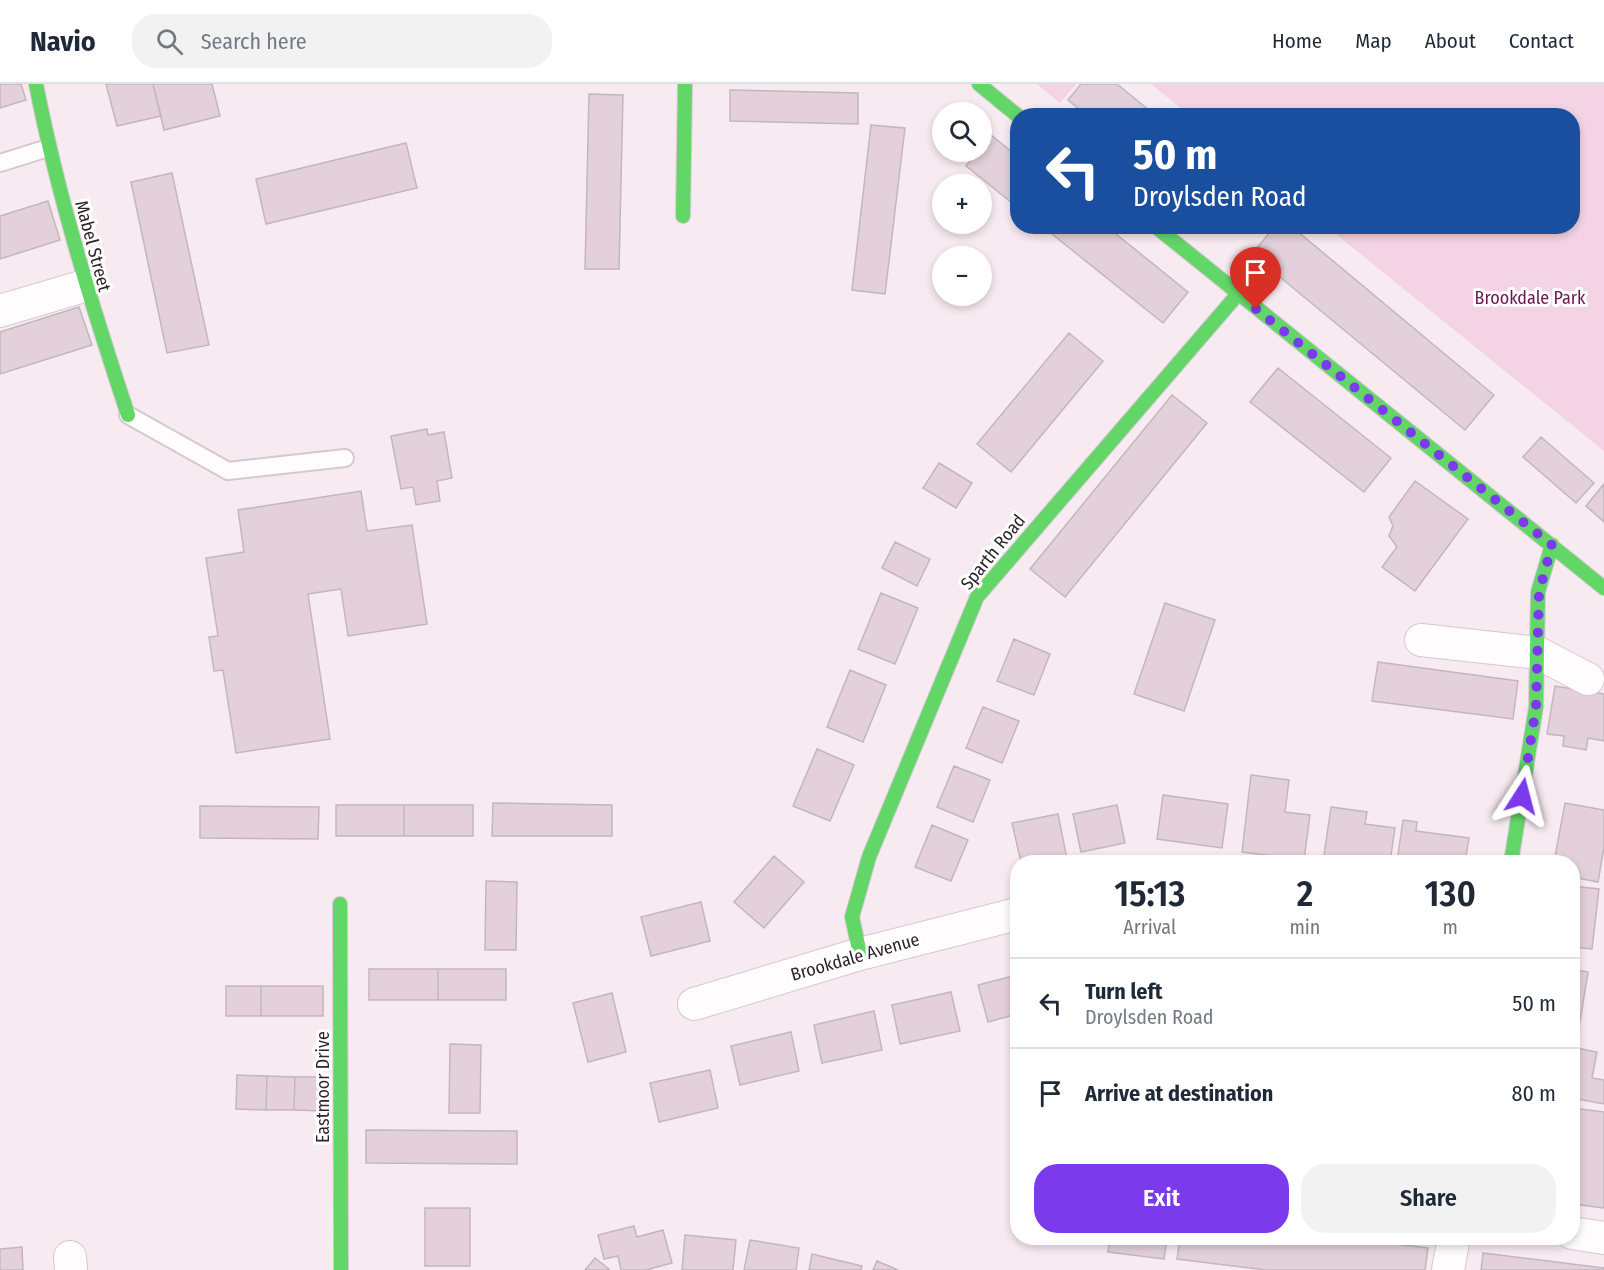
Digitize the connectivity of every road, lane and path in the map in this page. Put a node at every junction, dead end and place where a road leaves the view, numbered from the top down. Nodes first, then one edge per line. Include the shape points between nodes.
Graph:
1 (36, 84) edge
2 (685, 84) edge
3 (979, 84) edge
4 (1010, 109) edge
5 (48, 148) junction
6 (0, 163) edge
7 (683, 216) dead end
8 (1165, 234) edge
9 (84, 286) junction
10 (1238, 294) junction
11 (0, 311) edge
12 (128, 415) joint
13 (345, 458) dead end
14 (1552, 545) junction
15 (1604, 588) edge
16 (1421, 640) dead end
17 (1538, 653) junction
18 (1588, 679) dead end
19 (1512, 855) edge
20 (340, 904) dead end
21 (1010, 916) edge
22 (860, 954) junction
23 (694, 1004) dead end
24 (1580, 1234) edge
25 (1604, 1238) edge
26 (1453, 1245) edge
27 (341, 1270) edge
28 (1448, 1270) edge

1 - 5 street, Mabel Street
2 - 7 street
3 - 4 street
5 - 6 lane
5 - 9 street, Mabel Street
8 - 10 street
9 - 11 street
9 - 12 street, Mabel Street
10 - 14 street
10 - 22 street, Sparth Road via 977,597 868,857 852,917
12 - 13 lane via 228,471
14 - 15 street
14 - 17 street via 1539,592
16 - 17 street
17 - 18 street
17 - 19 street via 1536,707
20 - 27 street, Eastmoor Drive
21 - 22 street, Brookdale Avenue
22 - 23 street, Brookdale Avenue
24 - 25 street
26 - 28 street

